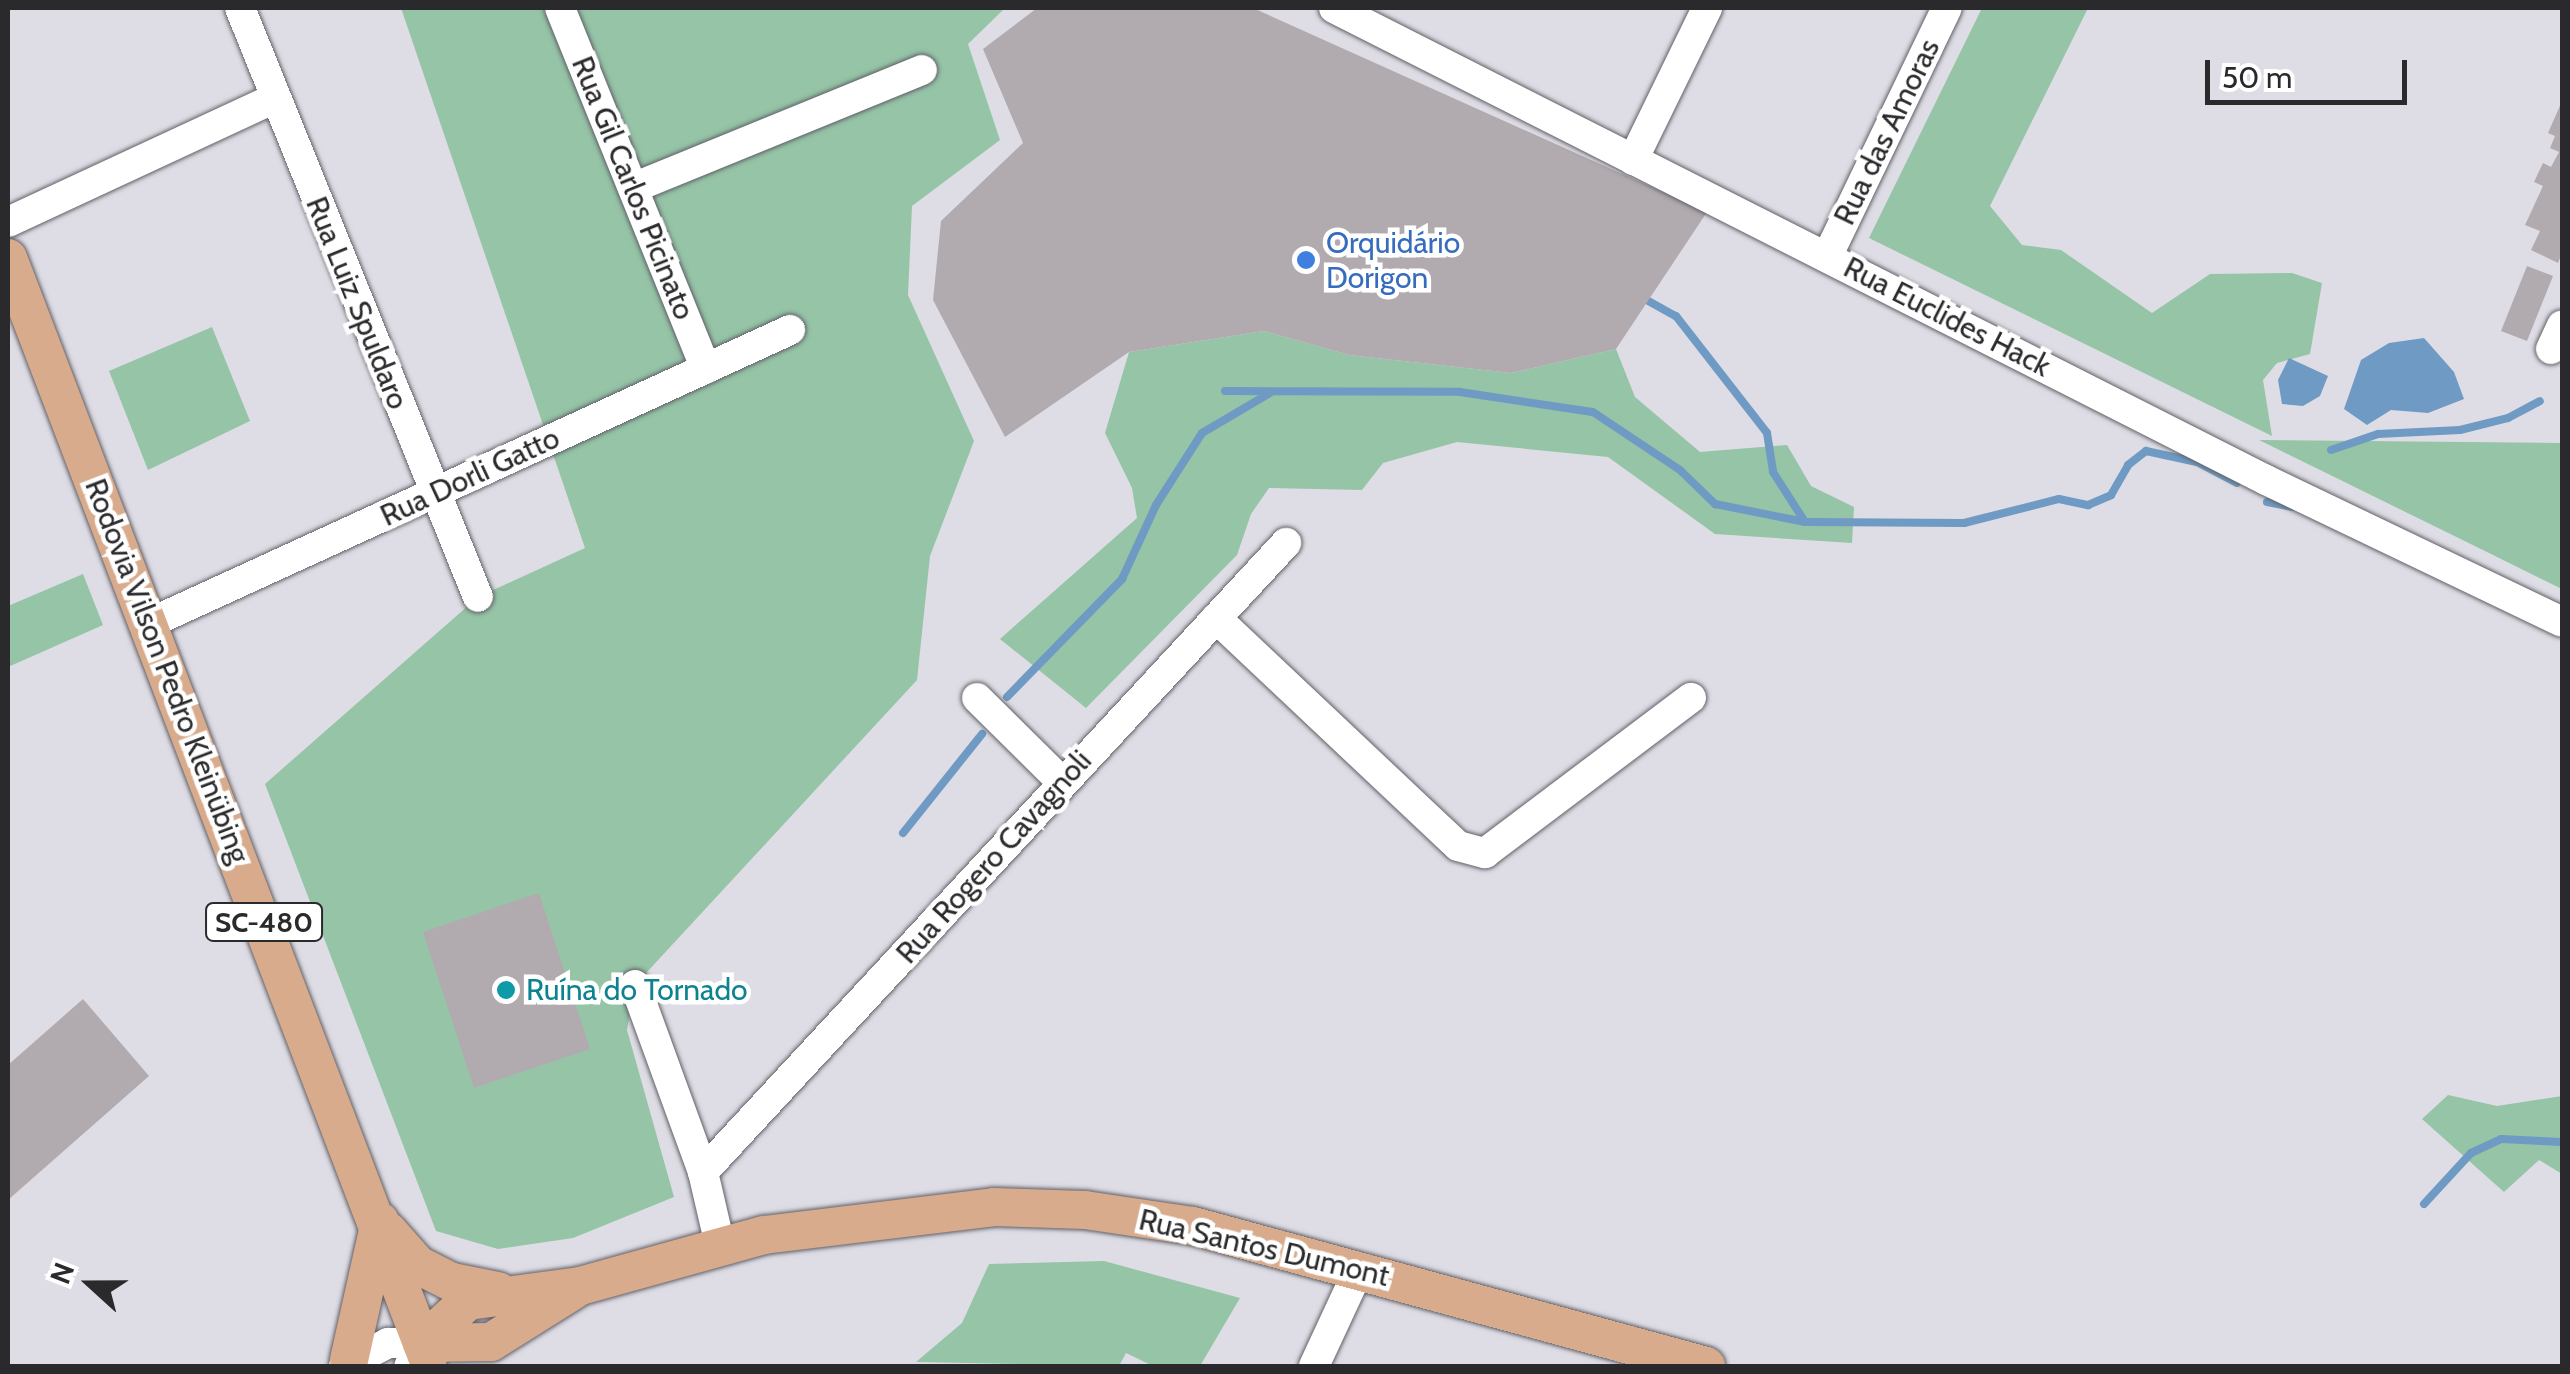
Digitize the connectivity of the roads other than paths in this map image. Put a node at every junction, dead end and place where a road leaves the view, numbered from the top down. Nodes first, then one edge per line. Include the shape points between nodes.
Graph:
1 (240, 8) edge
2 (560, 8) edge
3 (1334, 8) edge
4 (1707, 8) edge
5 (1948, 8) edge
6 (922, 70) dead end
7 (273, 98) junction
8 (1633, 160) junction
9 (633, 188) junction
10 (8, 222) edge
11 (1827, 257) junction
12 (8, 258) edge
13 (790, 330) dead end
14 (706, 368) junction
15 (435, 495) junction
16 (1286, 543) dead end
17 (478, 598) dead end
18 (1216, 618) junction
19 (150, 622) junction
20 (2562, 622) edge
21 (977, 698) dead end
22 (1691, 698) dead end
23 (1062, 782) junction
24 (635, 985) dead end
25 (703, 1172) junction
26 (380, 1221) junction
27 (720, 1245) junction
28 (1359, 1268) junction
29 (580, 1286) junction
30 (509, 1293) junction
31 (485, 1354) edge
32 (421, 1359) edge
33 (346, 1364) edge
34 (1314, 1366) edge
35 (1706, 1366) edge

1 - 7 street, Rua Luiz Spuldaro
2 - 9 street, Rua Gil Carlos Picinato
3 - 8 street, Rua Euclides Hack
4 - 8 street
5 - 11 street, Rua das Amoras
6 - 9 street
7 - 10 street
7 - 15 street, Rua Luiz Spuldaro
8 - 11 street, Rua Euclides Hack
9 - 14 street, Rua Gil Carlos Picinato
11 - 20 street, Rua Euclides Hack
12 - 19 main road, Rodovia Vilson Pedro Kleinübing / SC-480
13 - 14 street, Rua Dorli Gatto
14 - 15 street, Rua Dorli Gatto
15 - 17 street, Rua Luiz Spuldaro
15 - 19 street, Rua Dorli Gatto
16 - 18 street, Rua Rogero Cavagnoli
18 - 22 street via 1458,846 1485,853
18 - 23 street, Rua Rogero Cavagnoli
19 - 26 main road, Rodovia Vilson Pedro Kleinübing / SC-480
21 - 23 street
23 - 25 street, Rua Rogero Cavagnoli
24 - 25 street
25 - 27 street
26 - 30 main road via 418,1266 452,1282
26 - 32 main road, Rodovia Vilson Pedro Kleinübing / SC-480
26 - 33 main road
27 - 28 main road, Rua Santos Dumont via 896,1215 1048,1208 1193,1226
27 - 29 main road, Rua Santos Dumont
28 - 34 street
28 - 35 main road, Rua Santos Dumont
29 - 30 main road, Rua Santos Dumont
29 - 31 main road, Rua Santos Dumont
30 - 32 main road, Rua Santos Dumont via 468,1301
31 - 32 main road, Rua Santos Dumont
32 - 33 street via 388,1343

